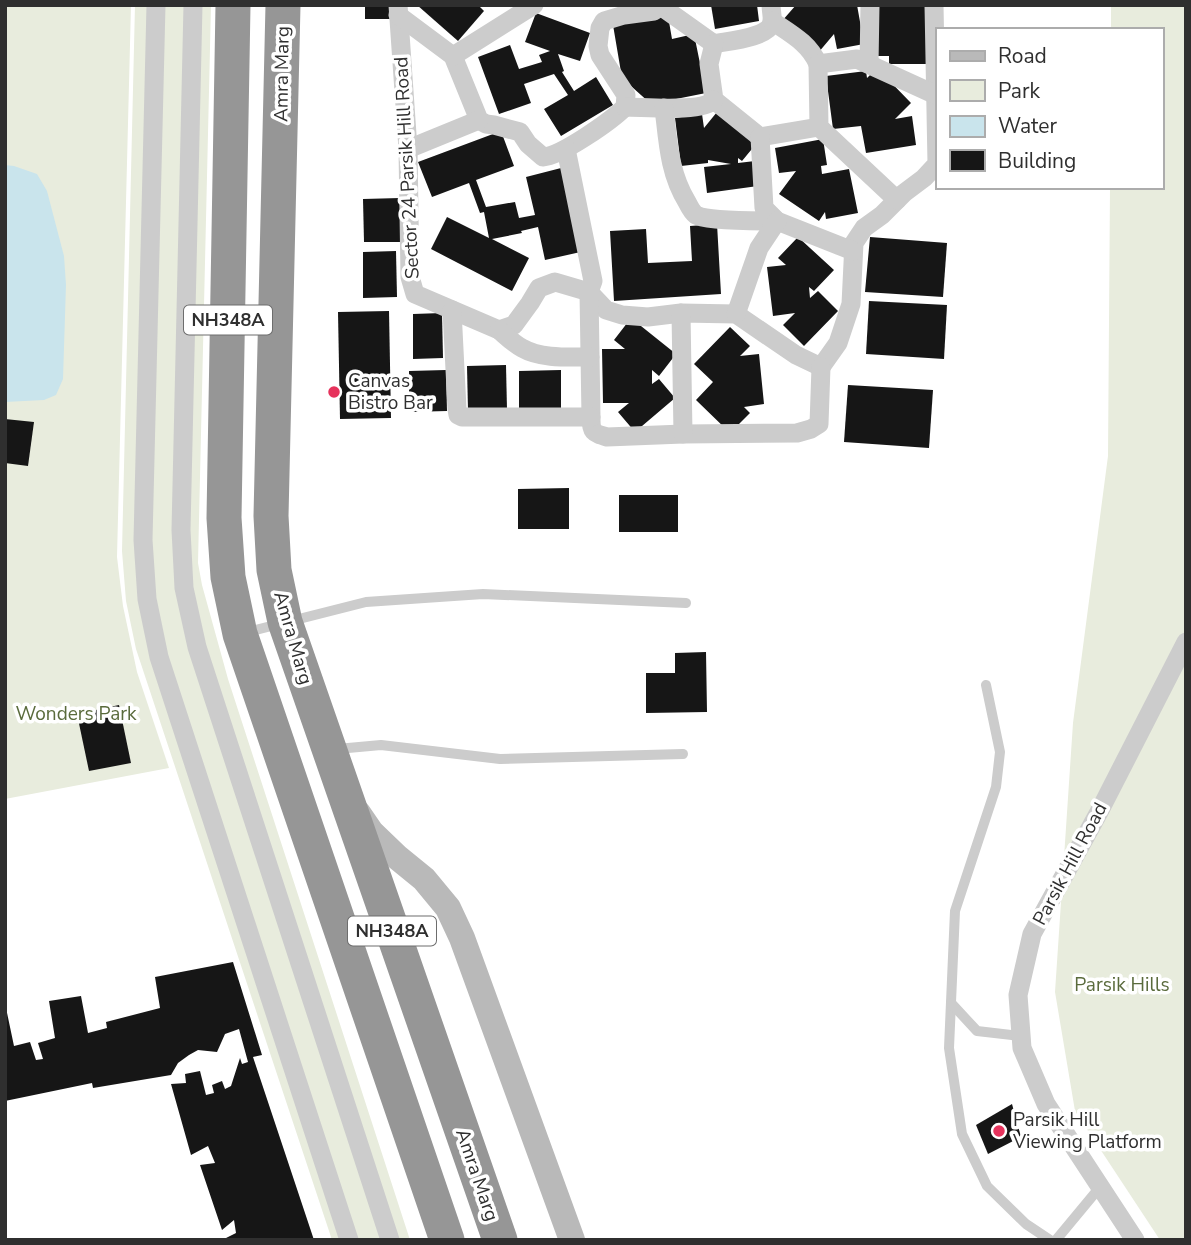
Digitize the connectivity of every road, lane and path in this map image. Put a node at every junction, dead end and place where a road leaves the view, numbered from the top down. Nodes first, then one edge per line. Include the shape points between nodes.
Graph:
1 (156, 5) edge
2 (193, 5) edge
3 (233, 5) edge
4 (284, 5) edge
5 (534, 5) edge
6 (870, 5) edge
7 (934, 5) edge
8 (662, 6) edge
9 (398, 10) edge
10 (771, 13) edge
11 (714, 44) junction
12 (453, 56) junction
13 (818, 64) junction
14 (869, 64) junction
15 (936, 95) edge
16 (715, 100) junction
17 (625, 107) junction
18 (664, 108) junction
19 (479, 120) junction
20 (819, 127) junction
21 (760, 137) junction
22 (408, 149) junction
23 (566, 149) junction
24 (936, 165) edge
25 (897, 200) junction
26 (777, 221) junction
27 (853, 251) junction
28 (589, 292) junction
29 (452, 310) junction
30 (681, 313) junction
31 (736, 314) junction
32 (499, 330) junction
33 (590, 357) junction
34 (821, 367) junction
35 (591, 417) junction
36 (682, 434) junction
37 (686, 603) dead end
38 (285, 622) junction
39 (240, 634) junction
40 (1186, 642) edge
41 (986, 685) dead end
42 (330, 750) junction
43 (683, 754) dead end
44 (343, 791) junction
45 (951, 1003) junction
46 (1021, 1036) junction
47 (1100, 1187) junction
48 (349, 1240) edge
49 (390, 1240) edge
50 (447, 1240) edge
51 (500, 1240) edge
52 (572, 1240) edge
53 (1050, 1240) edge
54 (1056, 1240) edge
55 (1135, 1240) edge

1 - 48 street via 144,526 147,599 159,657
2 - 49 street via 181,530 184,588 197,647
3 - 39 highway, NH348A via 224,518 228,577
4 - 38 highway, Amra Marg / NH348A via 271,516 274,570
5 - 12 street
6 - 14 street
7 - 15 street
8 - 11 street
8 - 17 street via 604,21 600,28 600,55 626,95
9 - 12 street
9 - 22 street, Sector 24 Parsik Hill Road
10 - 11 street via 768,30
10 - 13 street via 813,51
11 - 16 street via 709,64
12 - 19 street
13 - 14 street via 857,59
13 - 20 street
14 - 15 street
16 - 18 street
16 - 21 street
17 - 18 street
17 - 23 street
18 - 26 street via 677,184 696,215
19 - 22 street
19 - 23 street via 520,132 543,157
20 - 21 street
20 - 25 street
21 - 26 street via 764,208
22 - 29 street, Sector 24 Parsik Hill Road via 410,277 415,294
23 - 28 street via 593,281
24 - 25 street
25 - 27 street via 864,228
26 - 27 street
26 - 31 street via 759,248
27 - 34 street via 851,304 838,343
28 - 30 street via 606,310 622,315
28 - 32 street via 555,282 539,288 514,325
28 - 33 street
29 - 32 street, Sector 24 Parsik Hill Road
29 - 35 street via 458,415
30 - 31 street
30 - 36 street
31 - 34 street
32 - 33 street, Sector 24 Parsik Hill Road via 537,354
33 - 35 street
34 - 36 street via 818,424 811,429
35 - 36 street via 591,428 607,437
37 - 38 lane via 482,594 366,601
38 - 39 lane
38 - 42 highway, Amra Marg / NH348A
39 - 50 highway, NH348A
40 - 46 street, Parsik Hill Road via 1032,934 1018,995
41 - 45 lane via 1000,752 996,787 955,911
42 - 43 lane via 381,745 500,759
42 - 44 highway, Amra Marg / NH348A
44 - 51 highway, Amra Marg / NH348A
44 - 52 street via 371,832 424,879 448,908
45 - 46 lane via 977,1031
45 - 53 lane via 949,1048 962,1134 987,1186
46 - 47 street, Parsik Hill Road via 1046,1104
47 - 54 lane
47 - 55 street, Parsik Hill Road

